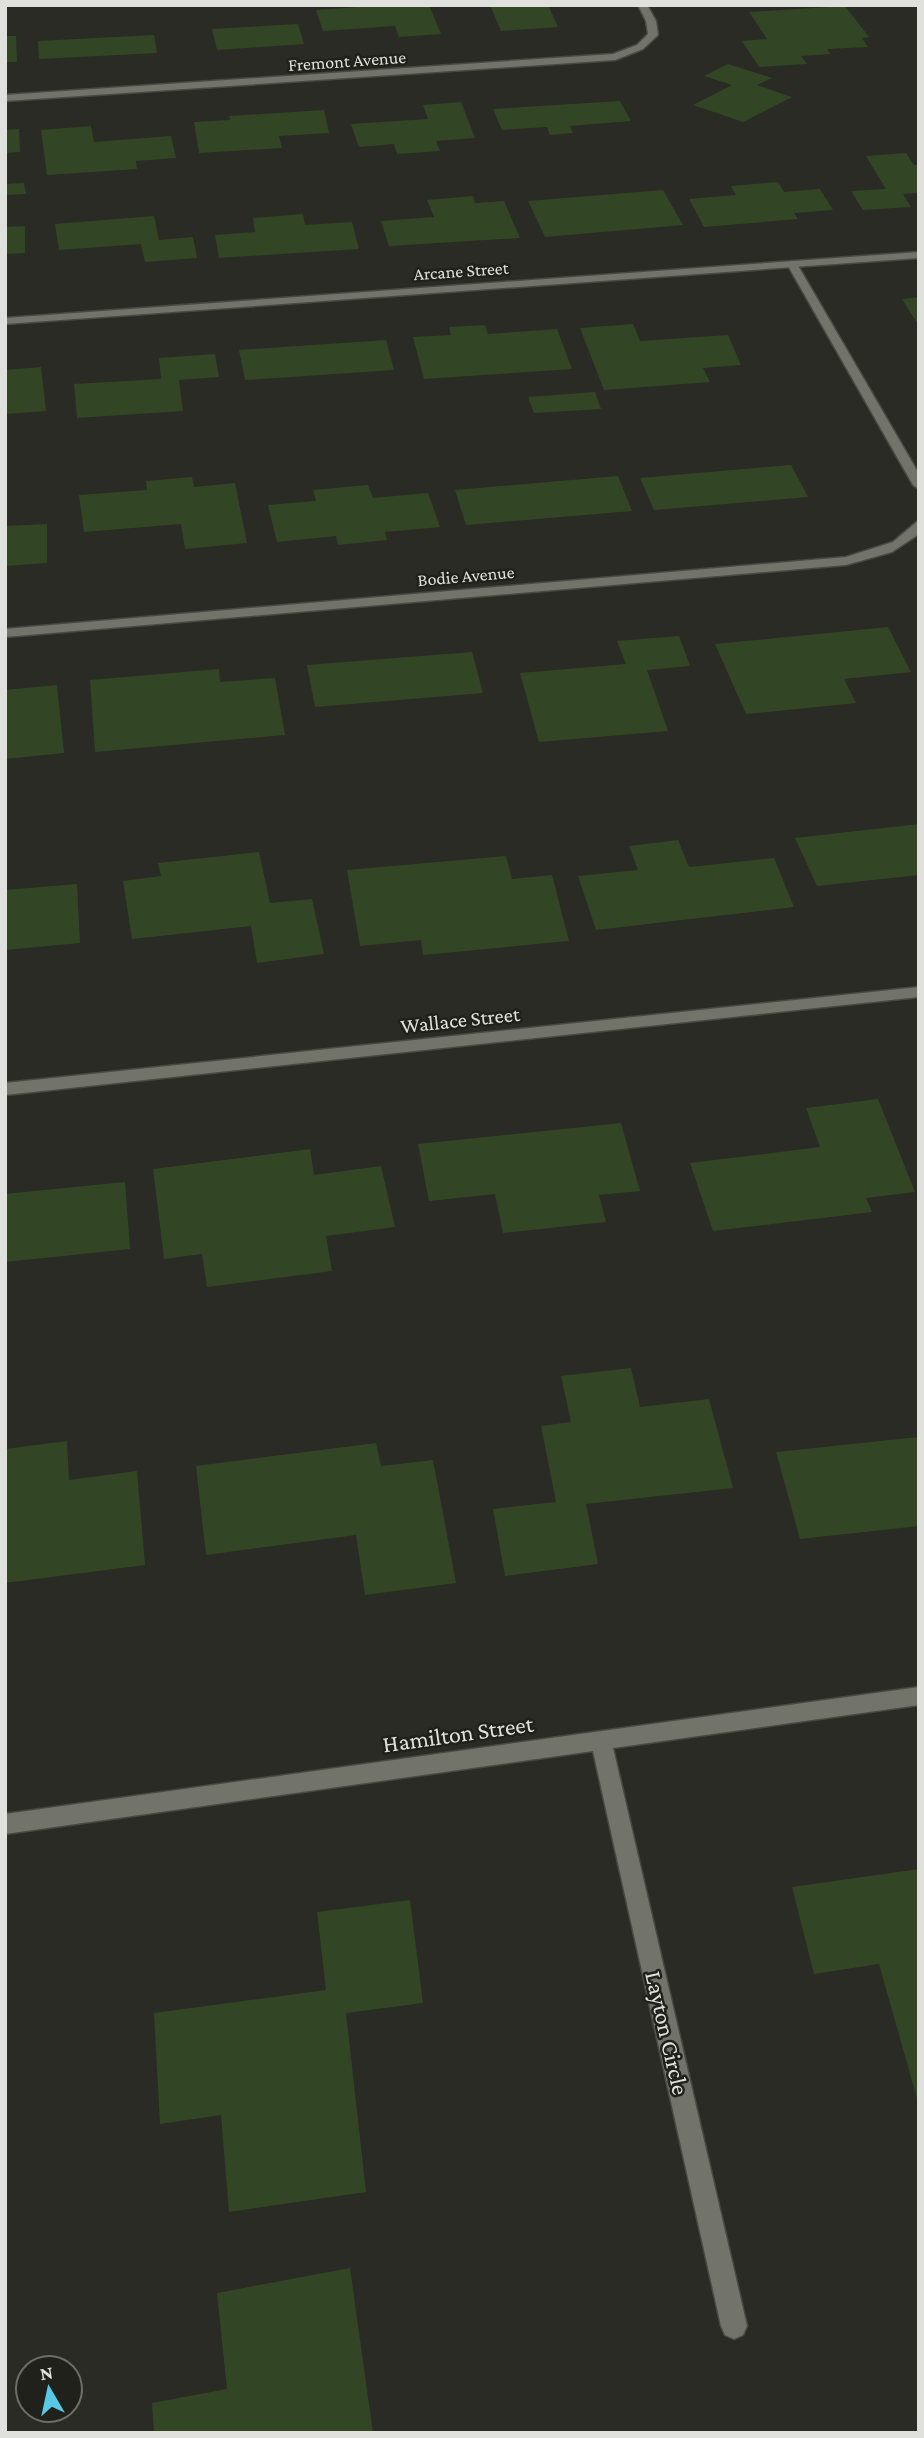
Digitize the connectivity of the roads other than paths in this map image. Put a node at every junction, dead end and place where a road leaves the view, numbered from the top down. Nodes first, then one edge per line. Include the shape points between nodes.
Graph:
1 (642, 5) edge
2 (5, 98) edge
3 (919, 255) edge
4 (792, 264) junction
5 (5, 321) edge
6 (919, 485) edge
7 (919, 524) edge
8 (5, 633) edge
9 (919, 992) edge
10 (5, 1089) edge
11 (919, 1696) edge
12 (601, 1740) junction
13 (5, 1824) edge
14 (734, 2326) dead end

1 - 2 street, Fremont Avenue via 653,35 640,47 615,57
3 - 4 street, Arcane Street
4 - 5 street, Arcane Street
4 - 6 street
7 - 8 street, Bodie Avenue via 915,532 887,550 846,561
9 - 10 street, Wallace Street
11 - 12 street, Hamilton Street
12 - 13 street, Hamilton Street
12 - 14 street, Layton Circle

